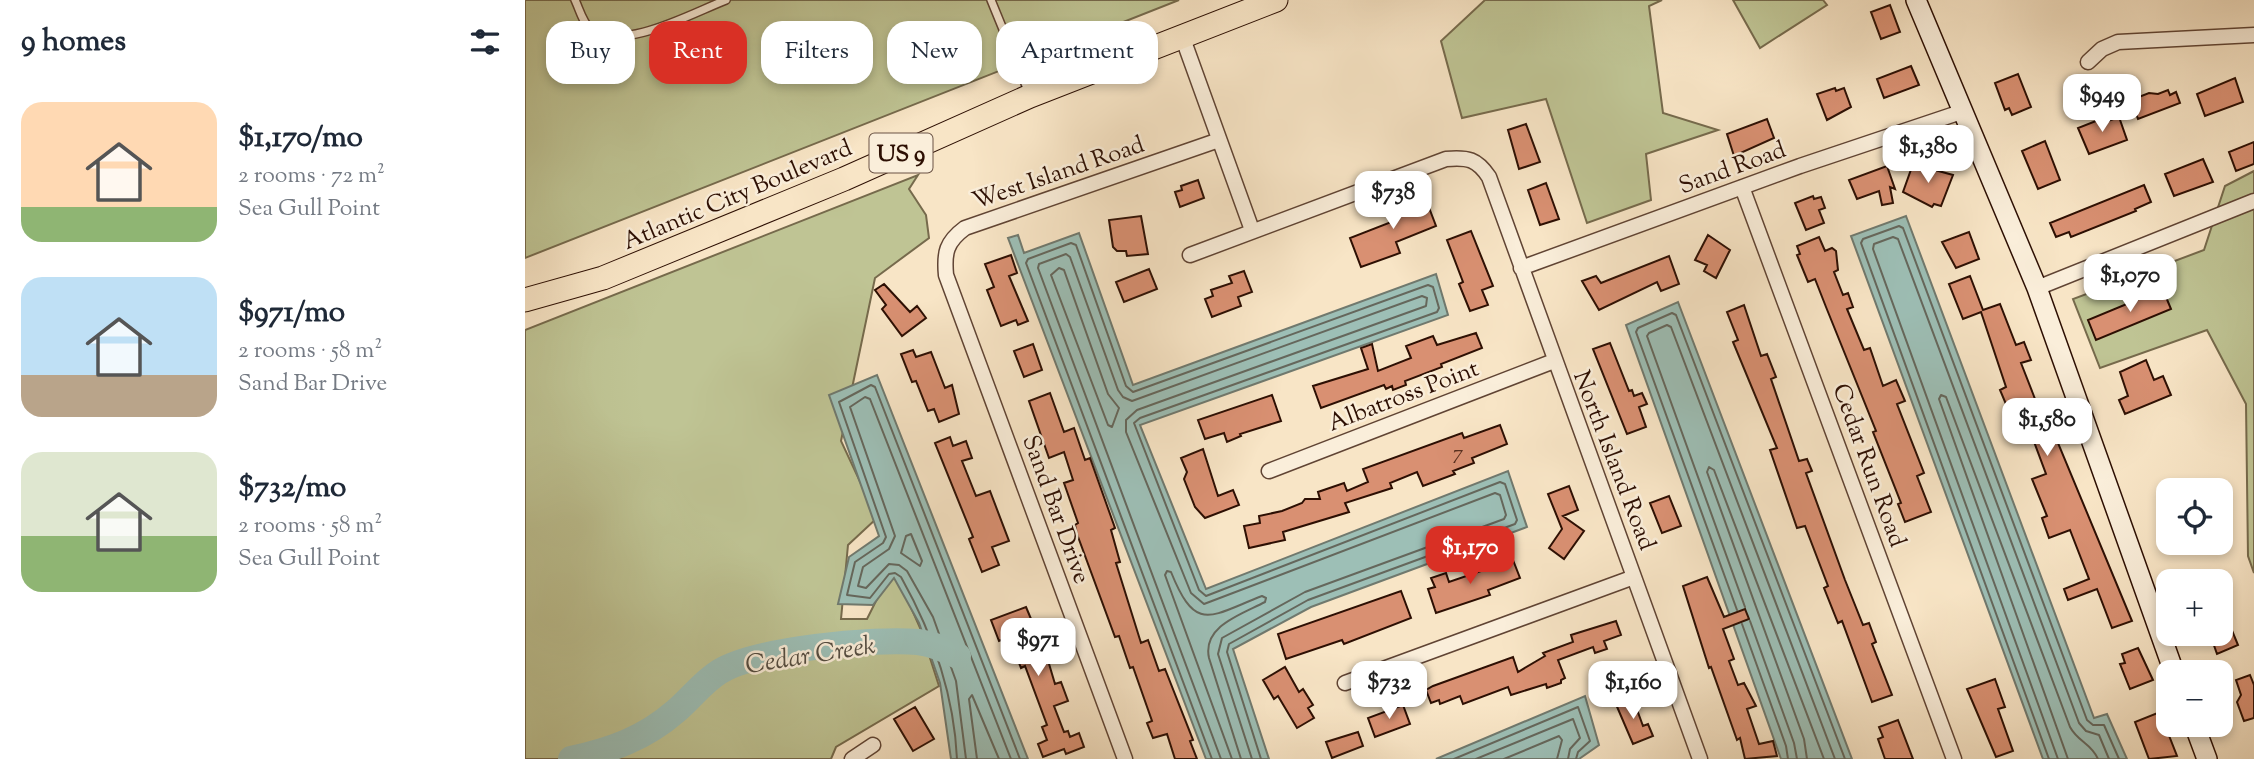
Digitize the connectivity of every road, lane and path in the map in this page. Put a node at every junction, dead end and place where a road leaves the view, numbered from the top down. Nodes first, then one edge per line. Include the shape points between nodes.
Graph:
1 (575, 0) edge
2 (726, 0) edge
3 (991, 0) edge
4 (1276, 0) edge
5 (1916, 0) edge
6 (2254, 35) edge
7 (1182, 36) junction
8 (2088, 62) dead end
9 (1030, 96) junction
10 (1961, 112) junction
11 (1219, 140) junction
12 (1742, 187) junction
13 (2254, 201) edge
14 (1252, 230) junction
15 (1190, 255) dead end
16 (1521, 268) junction
17 (946, 275) joint
18 (2037, 288) junction
19 (525, 300) edge
20 (1554, 361) junction
21 (1269, 471) dead end
22 (1635, 577) junction
23 (2170, 660) edge
24 (1345, 683) dead end
25 (2199, 737) edge
26 (873, 745) dead end
27 (852, 759) edge
28 (1125, 759) edge
29 (1700, 759) edge
30 (1954, 759) edge
31 (2207, 759) edge

1 - 2 lane via 588,28 610,38 635,35
3 - 9 lane
4 - 7 highway, Atlantic City Boulevard / US 9
5 - 10 main road
6 - 8 street via 2118,42
7 - 9 highway, Atlantic City Boulevard / US 9
7 - 11 street
9 - 19 highway, Atlantic City Boulevard / US 9 via 603,278
10 - 12 street, Sand Road
10 - 18 main road
11 - 14 street
11 - 17 street, West Island Road via 965,228 947,245
12 - 16 street, Sand Road
12 - 30 street, Cedar Run Road
13 - 18 street
14 - 15 street
14 - 16 street, North Island Road via 1447,159 1467,157 1480,164 1489,177
16 - 20 street, North Island Road
17 - 28 street, Sand Bar Drive
18 - 23 main road
20 - 21 street, Albatross Point
20 - 22 street, North Island Road
22 - 24 street
22 - 29 street, North Island Road
25 - 31 main road
26 - 27 street

